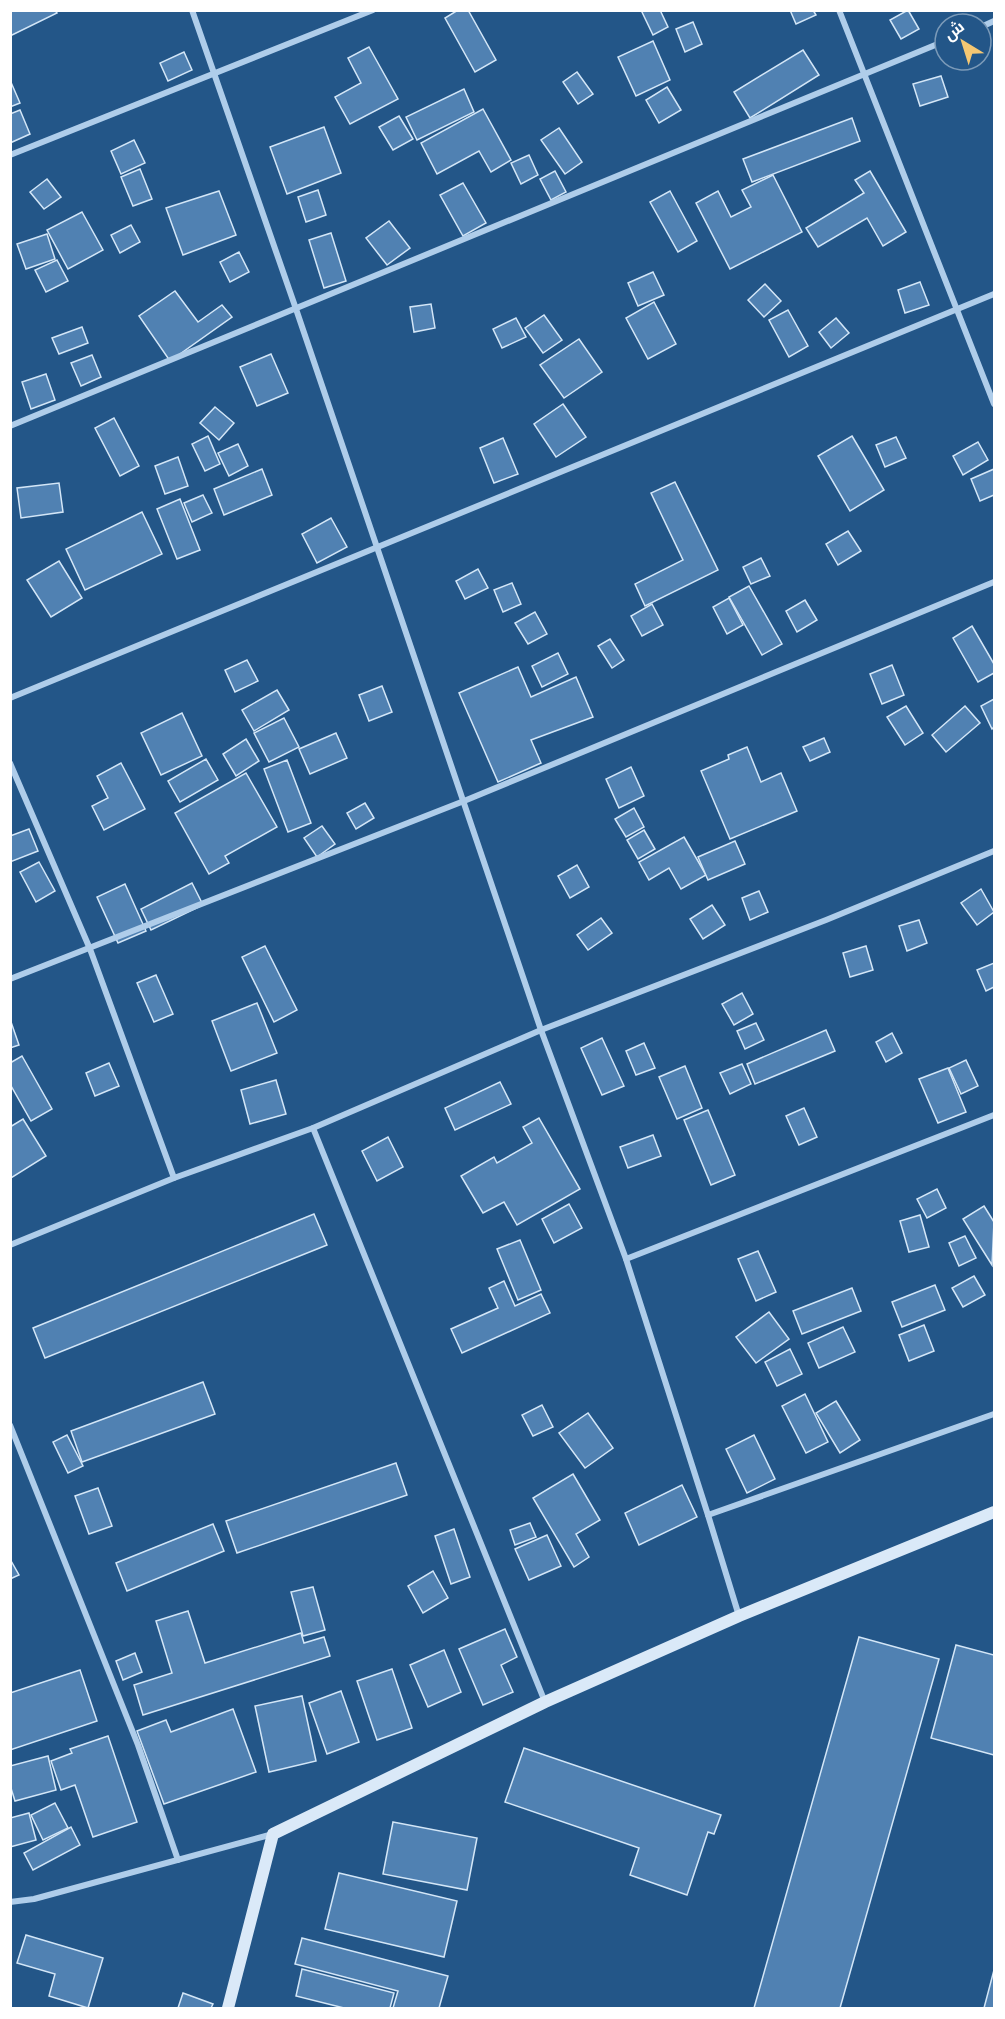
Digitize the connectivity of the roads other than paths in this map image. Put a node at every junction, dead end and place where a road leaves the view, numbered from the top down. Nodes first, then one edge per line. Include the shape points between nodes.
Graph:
1 (192, 10) edge
2 (373, 10) edge
3 (839, 10) edge
4 (933, 46) edge
5 (862, 74) junction
6 (214, 75) junction
7 (10, 155) edge
8 (994, 294) edge
9 (297, 309) junction
10 (957, 310) junction
11 (994, 404) edge
12 (10, 426) edge
13 (376, 548) junction
14 (994, 582) edge
15 (10, 698) edge
16 (10, 763) edge
17 (464, 801) junction
18 (994, 851) edge
19 (90, 949) junction
20 (10, 979) edge
21 (541, 1030) junction
22 (994, 1115) edge
23 (313, 1128) junction
24 (174, 1178) junction
25 (10, 1245) edge
26 (626, 1259) junction
27 (994, 1414) edge
28 (10, 1425) edge
29 (994, 1512) edge
30 (708, 1515) junction
31 (739, 1616) junction
32 (545, 1702) junction
33 (273, 1834) junction
34 (178, 1860) junction
35 (10, 1902) edge
36 (228, 2008) edge

1 - 6 street
2 - 6 street
3 - 5 street
4 - 5 street
5 - 9 street
5 - 10 street
6 - 7 street
6 - 9 street
8 - 10 street
9 - 12 street
9 - 13 street
10 - 11 street
10 - 13 street
13 - 15 street
13 - 17 street
14 - 17 street
16 - 19 street
17 - 19 street
17 - 21 street
18 - 21 street
19 - 20 street
19 - 24 street
21 - 23 street
21 - 26 street
22 - 26 street
23 - 24 street
23 - 32 street
24 - 25 street
26 - 30 street
27 - 30 street
28 - 34 street via 138,1745
29 - 31 main road
30 - 31 street
31 - 32 main road
32 - 33 main road
33 - 34 street
33 - 36 main road
34 - 35 street

